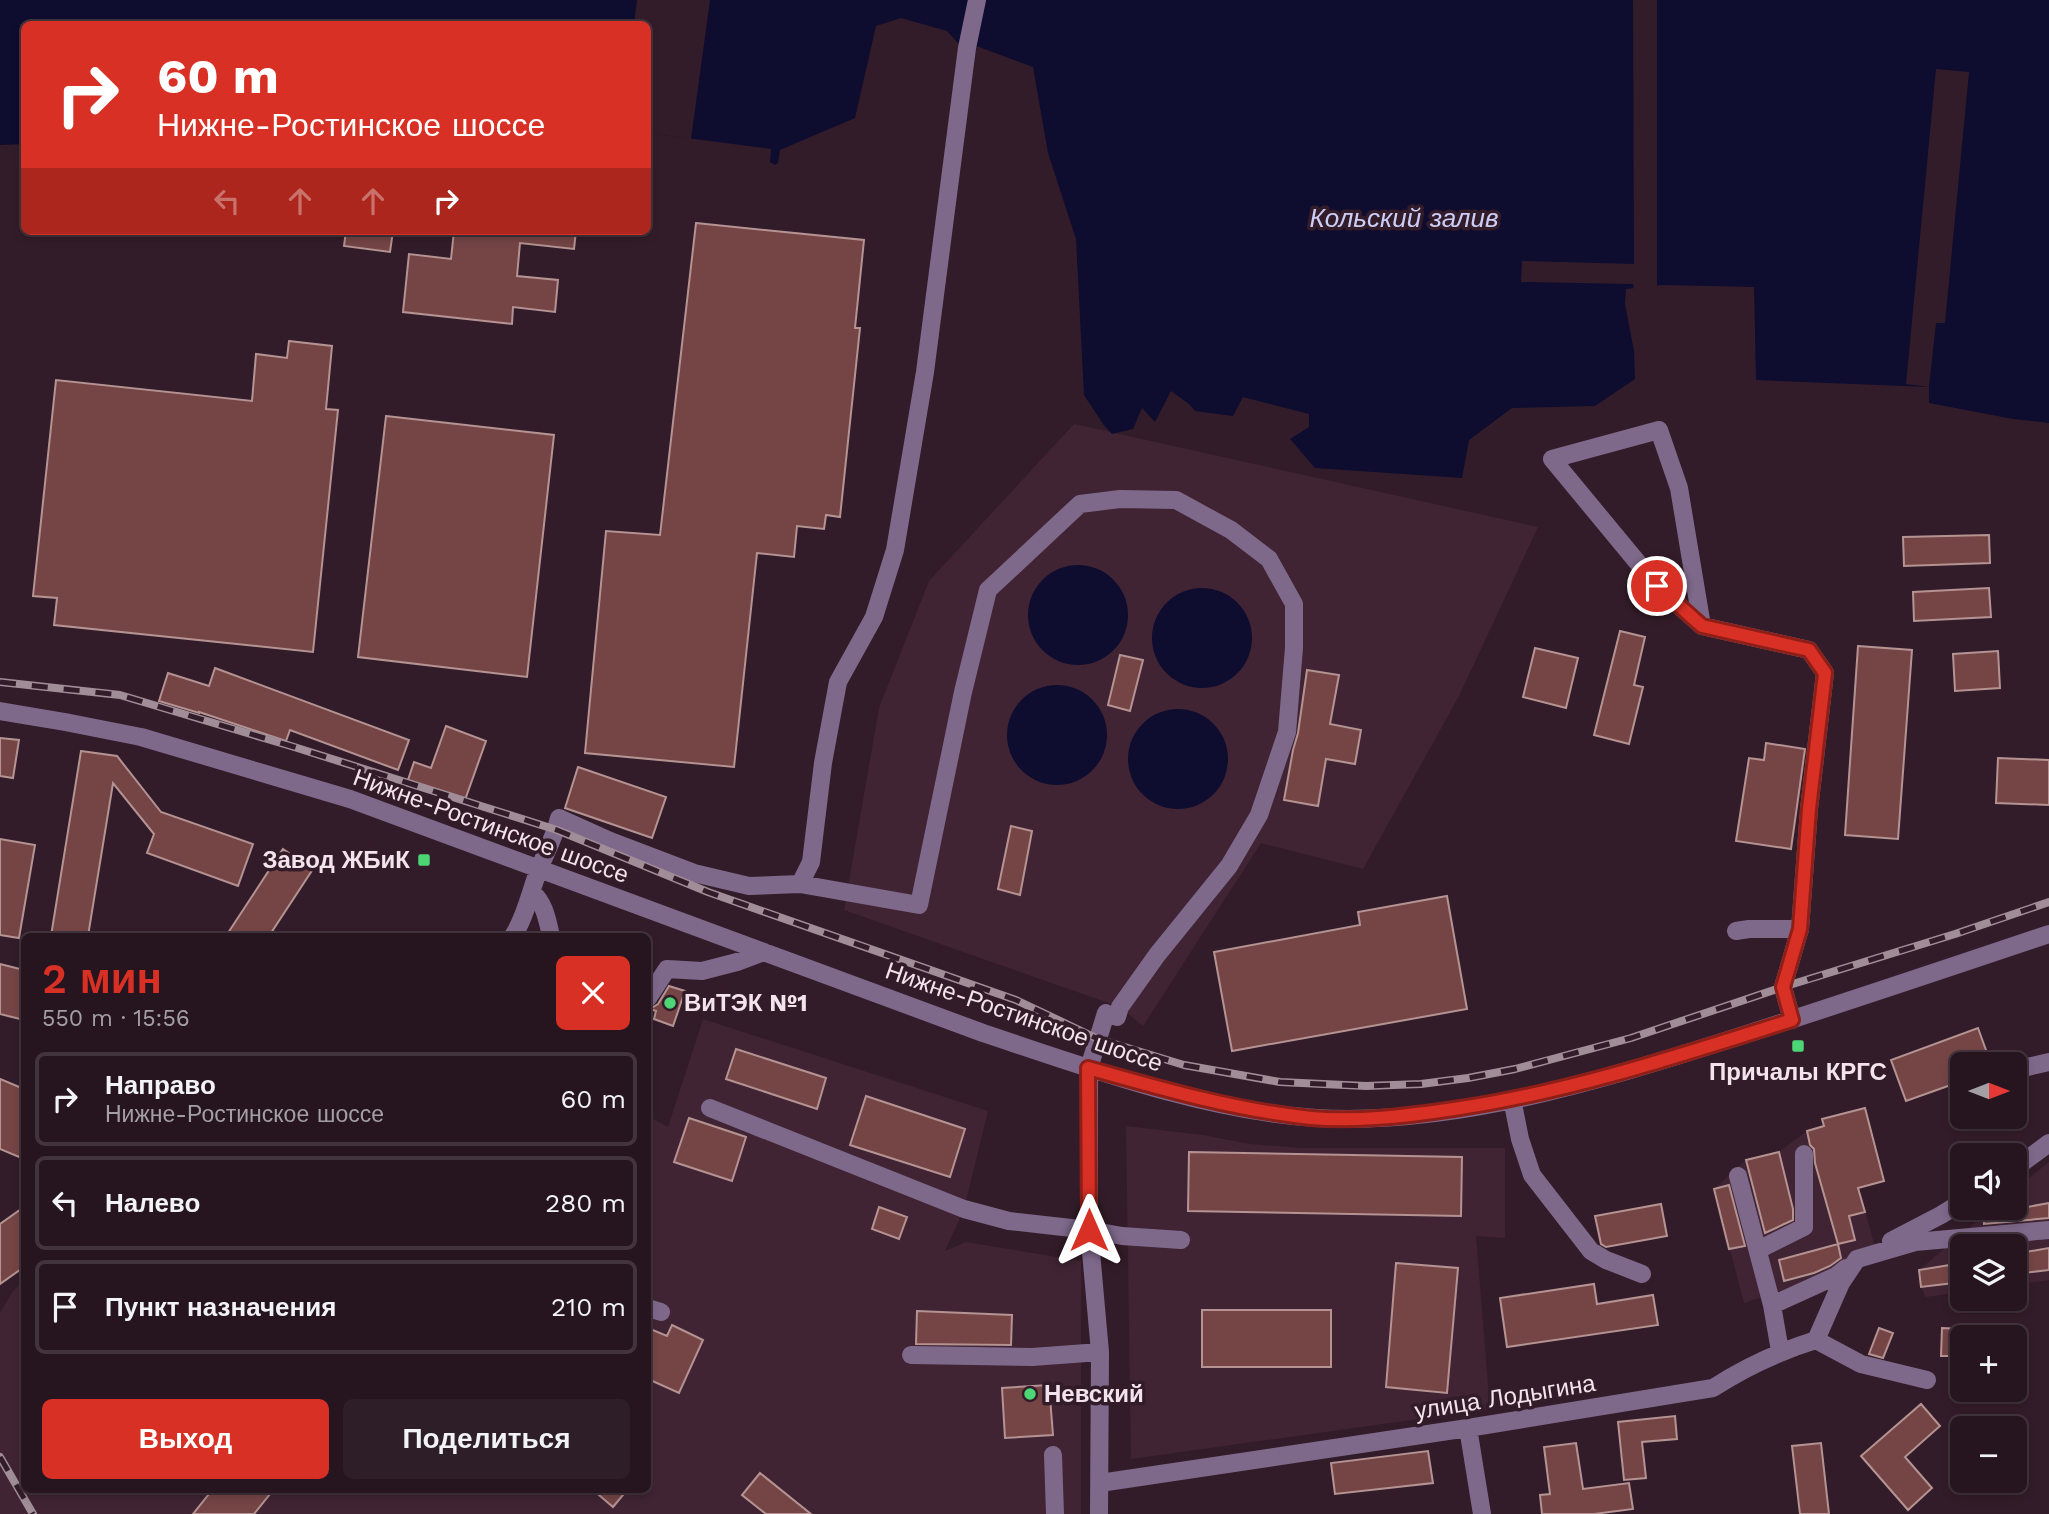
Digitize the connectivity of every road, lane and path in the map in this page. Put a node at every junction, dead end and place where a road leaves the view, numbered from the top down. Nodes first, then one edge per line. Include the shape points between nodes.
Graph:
1 (977, 0) edge
2 (1702, 626) junction
3 (0, 712) edge
4 (539, 869) junction
5 (800, 884) junction
6 (531, 892) junction
7 (1800, 929) junction
8 (1736, 931) dead end
9 (515, 933) edge
10 (550, 933) edge
11 (2049, 934) edge
12 (764, 952) junction
13 (651, 993) edge
14 (1792, 1020) junction
15 (2049, 1062) edge
16 (2027, 1067) edge
17 (1088, 1068) junction
18 (1512, 1099) junction
19 (710, 1108) dead end
20 (2049, 1143) edge
21 (1804, 1154) dead end
22 (2027, 1160) edge
23 (2049, 1161) edge
24 (2027, 1164) edge
25 (1738, 1176) dead end
26 (1950, 1209) edge
27 (1089, 1230) junction
28 (2049, 1230) edge
29 (1181, 1240) dead end
30 (1758, 1250) junction
31 (1857, 1259) junction
32 (1642, 1274) dead end
33 (1772, 1305) junction
34 (1816, 1340) junction
35 (1780, 1351) junction
36 (1100, 1353) junction
37 (911, 1355) dead end
38 (1927, 1380) dead end
39 (1468, 1428) junction
40 (1054, 1455) dead end
41 (1100, 1483) junction
42 (1055, 1514) edge
43 (1099, 1514) edge
44 (1482, 1514) edge

1 - 5 street via 895,550 874,617 838,682 811,862
2 - 2 street via 1679,488 1659,430 1552,459 1657,586
2 - 7 street via 1809,650 1825,673
3 - 4 street, Нижне-Ростинское шоссе via 141,737 350,799
4 - 5 street via 559,818 694,873 749,886
4 - 6 street
4 - 12 street, Нижне-Ростинское шоссе
5 - 17 street via 919,905 988,590 1080,504 1176,500 1231,530 1269,559 1294,604 1287,732 1259,816 1229,866 1111,1015
6 - 9 street
6 - 10 street via 540,900
7 - 8 street
7 - 14 street via 1783,987
11 - 14 street, Нижне-Ростинское шоссе
12 - 13 street via 702,971 667,969
12 - 17 street, Нижне-Ростинское шоссе
14 - 18 street, Нижне-Ростинское шоссе via 1592,1081
15 - 16 street
17 - 18 street, Нижне-Ростинское шоссе via 1206,1100 1313,1118 1380,1118
17 - 27 street
18 - 32 street via 1532,1175 1591,1251
19 - 27 street via 964,1209 1009,1221
20 - 22 street
21 - 30 street via 1804,1227
23 - 24 street
25 - 30 street
26 - 31 street
27 - 29 street
27 - 36 street
28 - 31 street via 1915,1242
30 - 33 street
31 - 33 street via 1836,1276
31 - 34 street
33 - 35 street
34 - 35 street, улица Лодыгина
34 - 38 street via 1861,1364
35 - 39 street, улица Лодыгина via 1713,1388
36 - 37 street
36 - 41 street
39 - 41 street, улица Лодыгина
39 - 44 street
40 - 42 street
41 - 43 street

